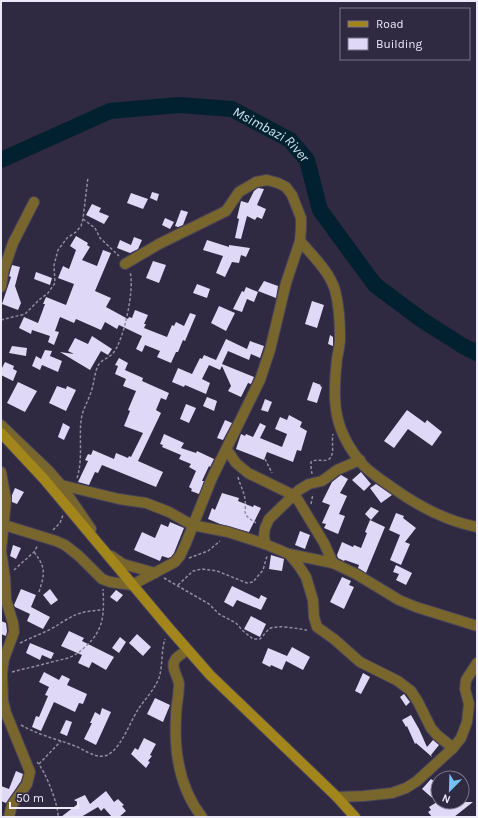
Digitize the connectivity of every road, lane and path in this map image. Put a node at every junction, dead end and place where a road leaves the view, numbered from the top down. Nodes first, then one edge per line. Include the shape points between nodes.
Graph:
1 (88, 177) dead end
2 (34, 202) dead end
3 (83, 219) junction
4 (300, 241) junction
5 (126, 264) junction
6 (1, 287) edge
7 (1, 320) edge
8 (1, 425) edge
9 (338, 425) junction
10 (1, 433) edge
11 (227, 450) junction
12 (265, 459) dead end
13 (360, 460) junction
14 (236, 463) junction
15 (1, 472) edge
16 (313, 483) junction
17 (61, 485) junction
18 (271, 485) junction
19 (74, 488) junction
20 (293, 495) junction
21 (68, 508) junction
22 (308, 515) junction
23 (2, 524) edge
24 (192, 525) junction
25 (477, 527) edge
26 (265, 528) junction
27 (228, 532) junction
28 (44, 537) junction
29 (266, 544) junction
30 (34, 552) junction
31 (290, 554) junction
32 (175, 562) junction
33 (333, 563) junction
34 (155, 573) junction
35 (5, 578) junction
36 (102, 579) junction
37 (132, 585) junction
38 (178, 585) junction
39 (39, 592) dead end
40 (103, 610) junction
41 (477, 626) edge
42 (168, 627) junction
43 (325, 633) junction
44 (9, 648) junction
45 (187, 650) junction
46 (477, 663) edge
47 (2, 673) edge
48 (20, 724) dead end
49 (61, 741) junction
50 (453, 748) junction
51 (35, 760) dead end
52 (39, 764) junction
53 (337, 797) junction
54 (9, 817) edge
55 (58, 817) edge
56 (202, 817) edge
57 (355, 817) edge

1 - 3 path
2 - 6 street via 13,243
3 - 5 path via 95,228 100,238
3 - 7 path via 81,226 58,250 54,265 55,283 48,293 25,314
4 - 5 street via 301,218 292,195 286,187 267,180 256,182 239,192 226,211 158,244
4 - 9 street via 331,280 337,300 340,337 334,403
4 - 11 street via 286,282 260,380
5 - 19 path via 131,276 128,312 114,352 97,367 82,416 80,461
8 - 17 street
9 - 13 street
9 - 16 path via 333,433 331,458 311,462
10 - 21 street
11 - 14 street
11 - 24 street
12 - 18 path via 272,475
13 - 16 street via 337,470 322,481
13 - 25 street via 380,478 419,504 444,518
14 - 18 street via 248,473
14 - 26 path via 245,501 244,513
15 - 23 street via 6,500
16 - 20 street via 304,486
16 - 22 path
17 - 19 street
17 - 34 street via 114,559
18 - 20 street
19 - 24 street via 146,503
20 - 22 street
20 - 26 street via 269,519
21 - 28 path via 60,523
21 - 37 street
22 - 33 street
23 - 28 street
23 - 35 street via 1,551
24 - 27 street
24 - 32 street via 183,550
26 - 29 street
27 - 29 street
27 - 32 path via 208,552
28 - 30 path
28 - 36 street via 73,550
29 - 31 street
29 - 38 path via 267,560 253,582 247,583 217,571 202,569 193,571
30 - 35 path
30 - 39 path via 40,559 44,571
31 - 33 street
31 - 43 street via 306,577 313,600 315,623
32 - 34 street
33 - 41 street via 399,600
34 - 37 street
34 - 38 path
35 - 44 street via 6,600 14,632
36 - 37 street
36 - 40 path
37 - 42 street
38 - 43 path via 236,623 253,639 260,639 273,628
40 - 44 path via 81,612 44,633
40 - 47 path via 102,621 96,635 75,655
42 - 45 street
42 - 49 path via 155,687 112,752 101,757
43 - 50 street via 360,662 398,681 411,691 431,728
44 - 47 street
45 - 53 street
45 - 56 street via 174,664 179,682 176,718 178,757 187,795
46 - 50 street via 466,680 465,689 469,704 467,722 461,738
47 - 54 street via 6,713 30,772 27,784 12,805
48 - 49 path via 33,732
49 - 52 path
50 - 53 street via 406,788 392,793
51 - 52 path
52 - 55 path via 57,804
53 - 57 street

